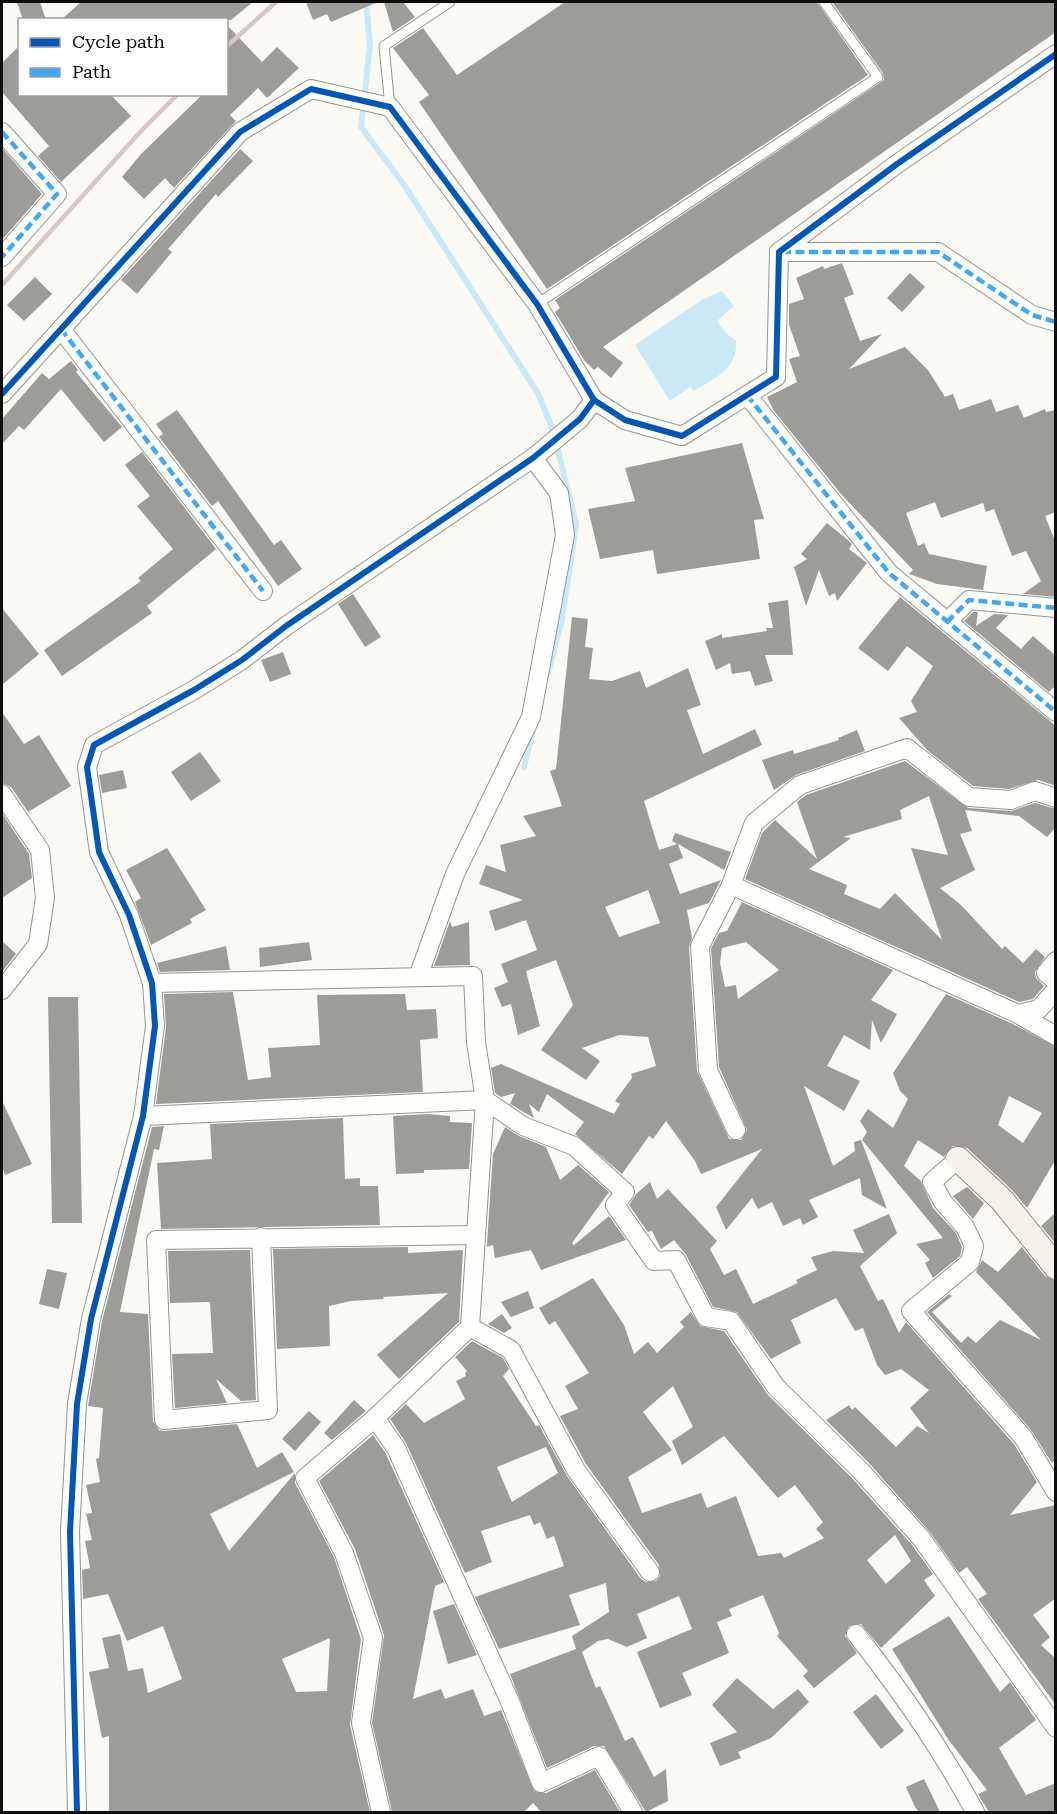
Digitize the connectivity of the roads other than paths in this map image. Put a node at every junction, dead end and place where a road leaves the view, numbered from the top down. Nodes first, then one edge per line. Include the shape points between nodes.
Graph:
1 (450, 2) edge
2 (824, 2) edge
3 (1056, 54) edge
4 (390, 107) junction
5 (2, 132) edge
6 (779, 252) junction
7 (2, 257) edge
8 (537, 304) junction
9 (1056, 322) edge
10 (61, 329) junction
11 (2, 394) edge
12 (747, 395) junction
13 (594, 400) junction
14 (533, 458) junction
15 (263, 591) dead end
16 (1056, 608) edge
17 (947, 622) junction
18 (1056, 712) edge
19 (2, 794) edge
20 (1056, 798) edge
21 (731, 885) junction
22 (1056, 962) edge
23 (418, 977) junction
24 (1056, 981) edge
25 (152, 983) junction
26 (2, 990) edge
27 (1056, 990) edge
28 (1018, 1014) junction
29 (1056, 1036) edge
30 (485, 1100) junction
31 (143, 1116) junction
32 (736, 1130) dead end
33 (958, 1159) joint
34 (475, 1235) junction
35 (261, 1238) junction
36 (1056, 1267) edge
37 (470, 1327) junction
38 (375, 1418) junction
39 (1056, 1492) edge
40 (650, 1572) dead end
41 (856, 1634) dead end
42 (1056, 1728) edge
43 (77, 1812) edge
44 (381, 1812) edge
45 (633, 1812) edge
46 (975, 1812) edge

1 - 4 lane via 384,46
2 - 8 lane via 878,77
3 - 6 street
4 - 8 street
4 - 10 street via 311,89 240,132
5 - 7 street via 57,194
6 - 9 street via 939,252 1032,315
6 - 12 street via 776,377
8 - 13 street
10 - 11 street
10 - 15 street
12 - 13 street via 682,436 625,420
12 - 17 street via 889,573
13 - 14 street via 580,419
14 - 23 street via 559,493 565,535 531,717 455,874
14 - 25 street via 242,660 94,745 87,767 99,852 129,915
16 - 17 street via 969,600
17 - 18 street
19 - 26 street via 40,850 45,898 38,944
20 - 21 street via 1035,791 1011,800 969,797 907,748 800,785 754,824
21 - 28 street
21 - 32 street via 700,946 708,1070
22 - 24 street via 1046,973
23 - 25 street
23 - 30 street via 473,976 476,1042
25 - 31 street via 155,1026
27 - 28 street via 1039,1009
28 - 29 street
30 - 31 street
30 - 34 street
30 - 42 street via 523,1126 574,1146 625,1192 615,1204 654,1261 676,1260 706,1317 731,1321 776,1387 860,1470 921,1538
31 - 43 street via 91,1319 77,1404 70,1544
33 - 36 street via 1002,1200
33 - 39 street via 932,1182 965,1227 974,1246 970,1262 911,1311 1023,1437
34 - 35 street
34 - 37 street
35 - 35 street via 268,1410 164,1420 156,1240
37 - 38 street
37 - 40 street via 511,1350 576,1470
38 - 44 street via 305,1478 344,1553 373,1638 361,1723
38 - 45 street via 396,1448 511,1704 541,1783 599,1756
41 - 46 street via 945,1757

